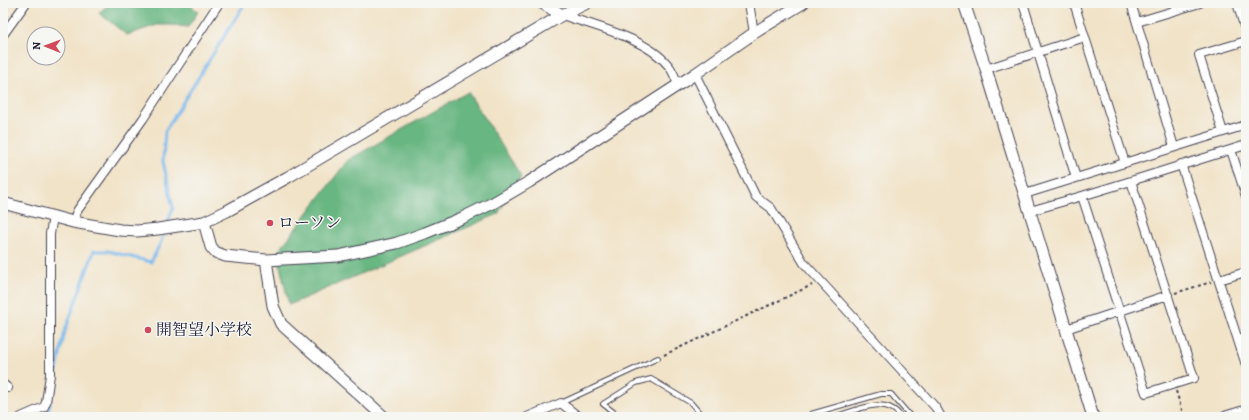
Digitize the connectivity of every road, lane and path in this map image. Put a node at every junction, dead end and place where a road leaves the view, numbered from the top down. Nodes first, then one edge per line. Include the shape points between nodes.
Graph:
1 (26, 3) edge
2 (219, 3) edge
3 (542, 3) edge
4 (587, 3) edge
5 (749, 3) edge
6 (803, 3) edge
7 (964, 3) edge
8 (1023, 3) edge
9 (1074, 3) edge
10 (1131, 3) edge
11 (1200, 3) edge
12 (1237, 3) edge
13 (1183, 6) edge
14 (562, 15) junction
15 (1137, 22) junction
16 (1246, 32) edge
17 (754, 33) junction
18 (3, 35) edge
19 (1085, 37) junction
20 (1246, 42) edge
21 (1038, 51) junction
22 (986, 69) junction
23 (695, 74) junction
24 (678, 84) junction
25 (1246, 125) edge
26 (1223, 132) junction
27 (1246, 145) edge
28 (1174, 148) junction
29 (1231, 150) junction
30 (1125, 163) junction
31 (1181, 164) junction
32 (1076, 178) junction
33 (1131, 181) junction
34 (1025, 194) junction
35 (1082, 196) junction
36 (1246, 196) edge
37 (3, 203) edge
38 (1030, 211) junction
39 (53, 217) junction
40 (73, 222) junction
41 (204, 222) junction
42 (266, 260) junction
43 (1246, 272) edge
44 (1218, 280) junction
45 (820, 281) junction
46 (1168, 295) junction
47 (1119, 311) junction
48 (1066, 328) junction
49 (658, 358) joint
50 (1246, 365) edge
51 (1174, 384) junction
52 (562, 403) junction
53 (1246, 411) edge
54 (811, 414) dead end
55 (21, 417) edge
56 (384, 417) edge
57 (527, 417) edge
58 (579, 417) edge
59 (614, 417) edge
60 (703, 417) edge
61 (834, 417) edge
62 (901, 417) edge
63 (911, 417) edge
64 (941, 417) edge
65 (1093, 417) edge
66 (1184, 417) edge
67 (1226, 417) edge

1 - 18 street
2 - 40 street via 143,119 77,211
3 - 14 street
4 - 14 street
5 - 17 street
6 - 17 street
7 - 22 street
8 - 21 street
9 - 19 street
10 - 15 street
11 - 13 street
12 - 16 street
13 - 15 street
14 - 24 street via 630,38 648,47 669,65
14 - 41 street via 288,177
15 - 28 street
17 - 23 street
19 - 21 street
19 - 30 street
20 - 26 street via 1199,55
21 - 22 street
21 - 32 street
22 - 34 street
23 - 24 street
23 - 45 street via 756,197 771,208 804,263
24 - 42 street via 529,182 493,203 450,223 397,243 353,254
25 - 26 street
26 - 28 street
27 - 29 street
28 - 30 street
29 - 31 street
29 - 36 street
30 - 32 street
31 - 33 street
31 - 44 street
32 - 34 street
33 - 35 street
33 - 46 street
34 - 38 street
35 - 38 street
35 - 47 street
37 - 39 street
38 - 48 street
39 - 40 street
39 - 55 street via 50,234 50,375 46,402 44,407
40 - 41 street via 138,231
41 - 42 street via 211,247 215,252 225,256
42 - 56 street via 273,306 281,324
43 - 44 street
44 - 46 path
44 - 50 street
45 - 49 path
45 - 64 street via 936,408
46 - 47 street
46 - 51 street via 1194,378
47 - 48 street
47 - 51 street via 1146,393
48 - 65 street
49 - 52 lane
51 - 66 path
52 - 57 street
52 - 58 street
53 - 67 street
54 - 63 lane via 881,394 891,394
59 - 60 lane via 616,414 603,404 636,384 651,379 691,403
61 - 62 lane via 864,407 885,405 894,409

